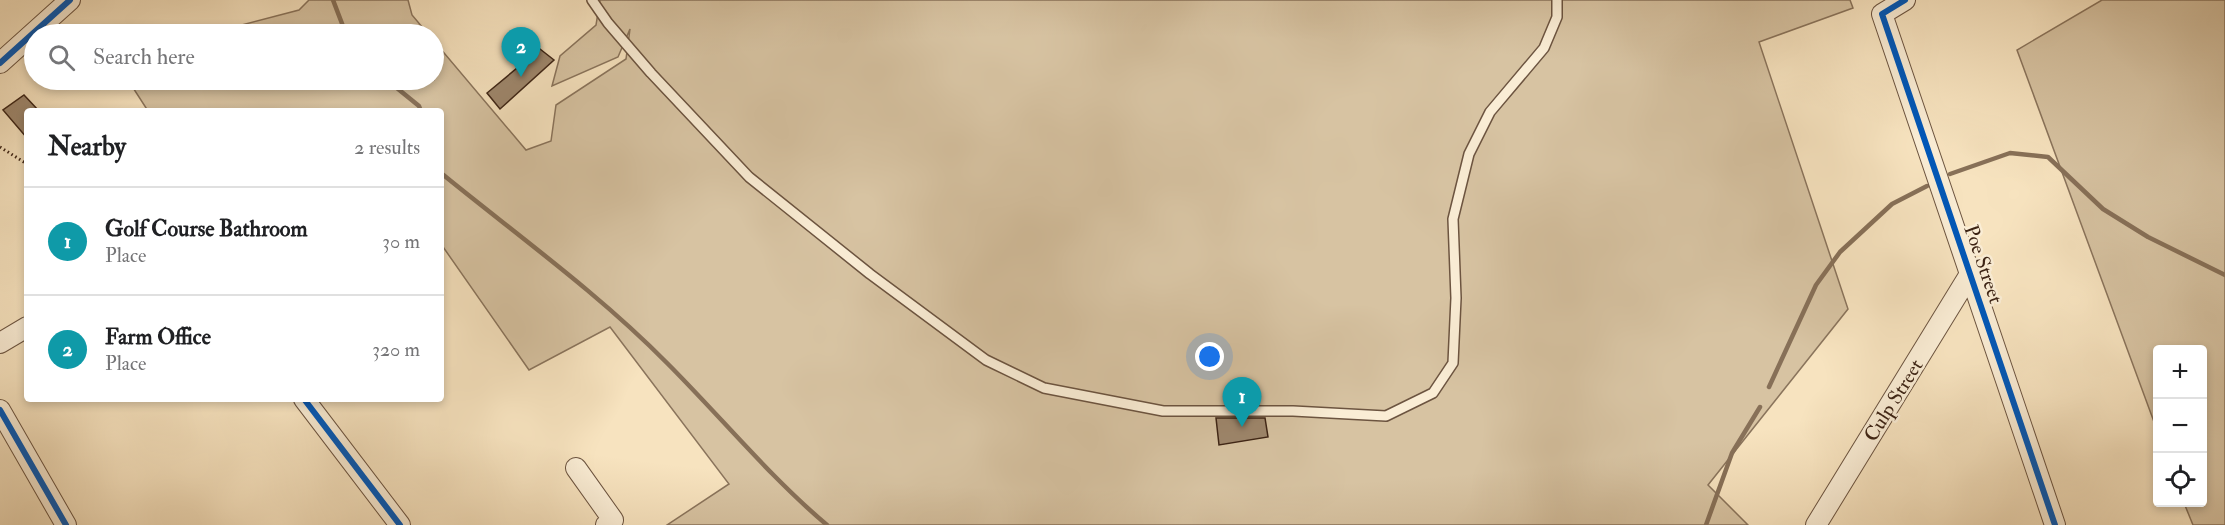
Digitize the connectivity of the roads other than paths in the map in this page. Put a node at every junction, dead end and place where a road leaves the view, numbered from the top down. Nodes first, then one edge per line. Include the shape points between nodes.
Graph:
1 (70, 0) edge
2 (592, 0) edge
3 (1557, 0) edge
4 (1905, 0) edge
5 (43, 24) edge
6 (24, 41) edge
7 (0, 63) edge
8 (1970, 274) junction
9 (24, 329) edge
10 (0, 343) edge
11 (306, 402) edge
12 (0, 410) edge
13 (576, 468) dead end
14 (610, 522) edge
15 (66, 525) edge
16 (400, 525) edge
17 (1816, 525) edge
18 (2055, 525) edge

1 - 5 street
2 - 3 lane via 651,73 749,177 986,360 1044,388 1162,411 1386,416 1433,393 1453,363 1453,219 1468,154 1490,112 1544,48 1557,17
4 - 8 street, Poe Street via 1882,14
6 - 7 street
8 - 17 street, Culp Street
8 - 18 street, Poe Street
9 - 10 street
11 - 16 street
12 - 15 street
13 - 14 street

